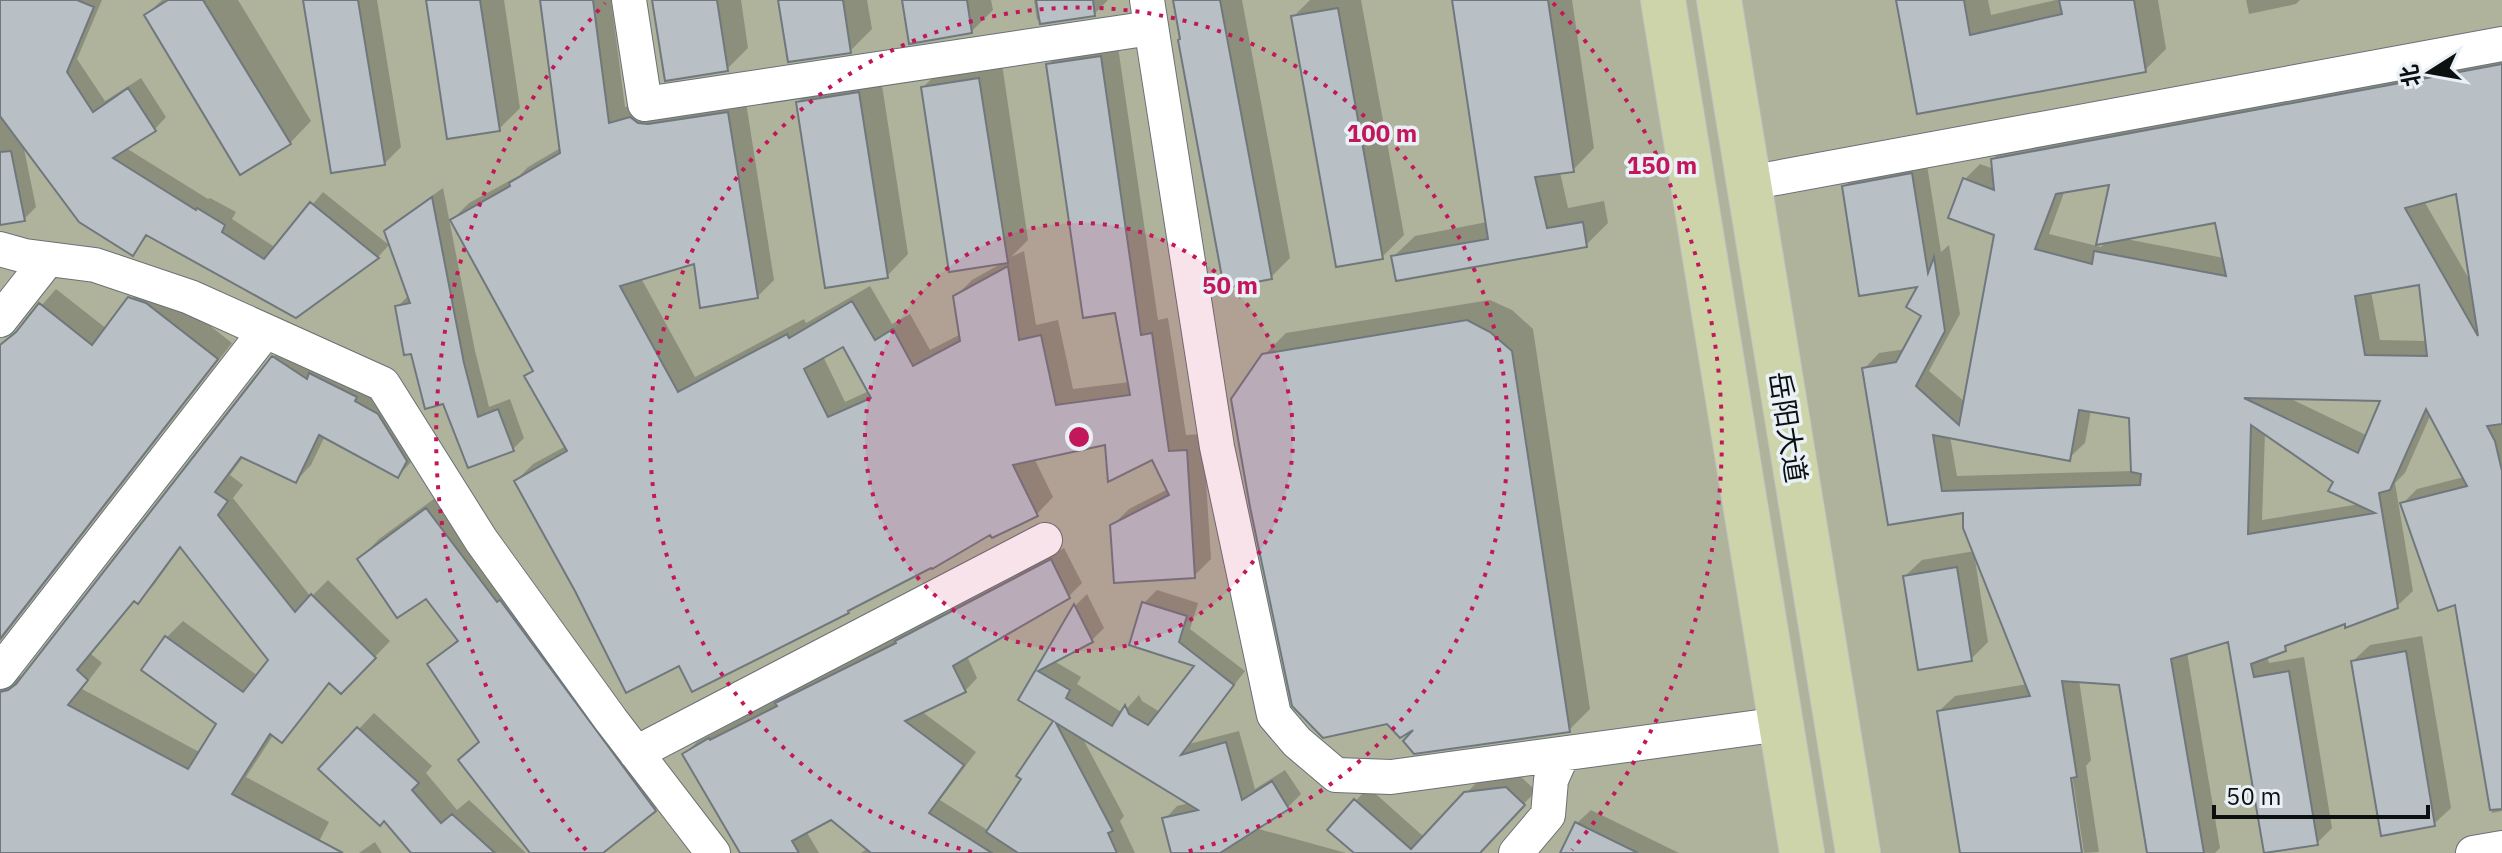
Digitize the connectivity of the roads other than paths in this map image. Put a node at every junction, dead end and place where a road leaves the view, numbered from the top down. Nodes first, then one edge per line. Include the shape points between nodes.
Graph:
1 (629, 0) edge
2 (1663, 0) edge
3 (1719, 0) edge
4 (1149, 14) edge
5 (2502, 44) edge
6 (1749, 183) junction
7 (0, 249) edge
8 (48, 259) junction
9 (0, 320) edge
10 (264, 333) junction
11 (1045, 540) dead end
12 (0, 672) edge
13 (1781, 724) junction
14 (636, 753) junction
15 (1562, 755) junction
16 (2502, 848) edge
17 (713, 853) edge
18 (1516, 853) edge
19 (1802, 853) edge
20 (1858, 853) edge
21 (2473, 853) edge

1 - 4 street via 645,104
2 - 13 main road, 岳阳大道
3 - 6 main road, 岳阳大道
4 - 15 street via 1217,447 1274,715 1336,775 1391,777
5 - 6 street
6 - 20 main road, 岳阳大道
7 - 8 street
8 - 9 street
8 - 10 street via 95,265 190,297
10 - 12 street
10 - 14 street via 383,384 481,540
11 - 14 street
13 - 15 street
13 - 19 main road, 岳阳大道
14 - 17 street
15 - 18 street via 1551,780 1548,815
16 - 21 street

